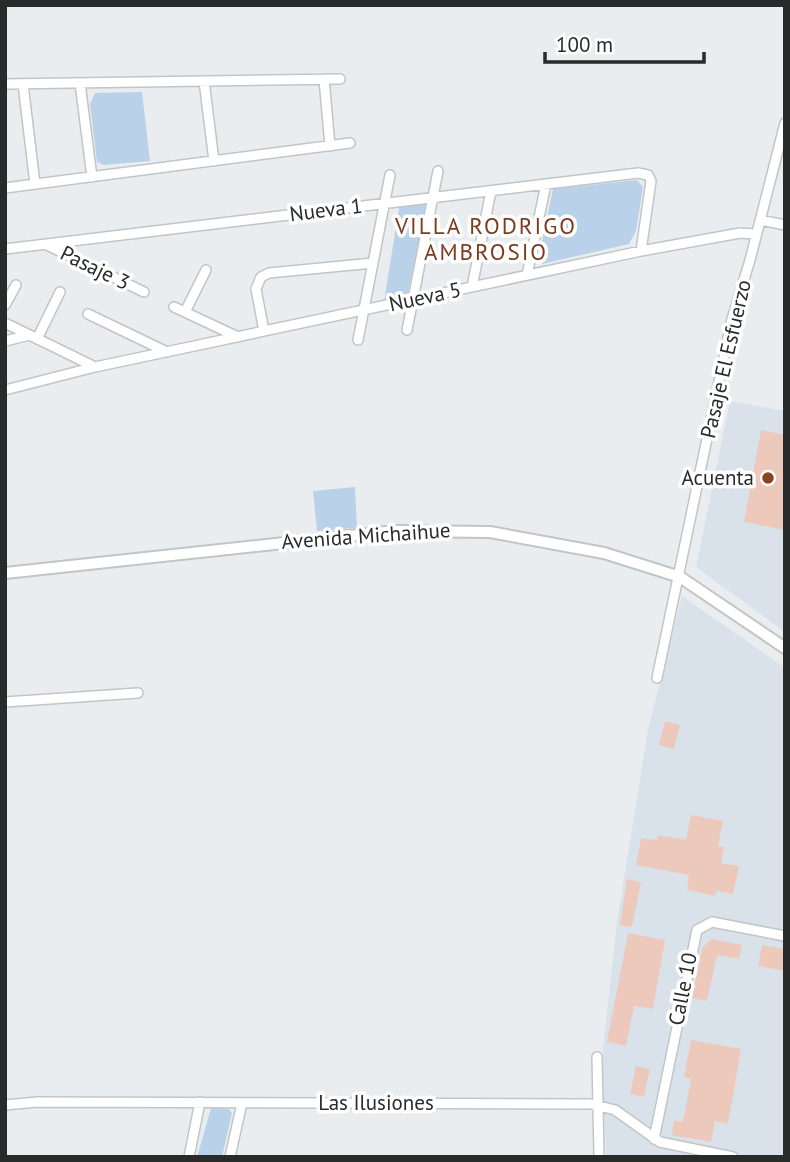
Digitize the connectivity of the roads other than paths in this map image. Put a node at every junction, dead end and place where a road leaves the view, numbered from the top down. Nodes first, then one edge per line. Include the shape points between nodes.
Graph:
1 (324, 79) junction
2 (340, 79) dead end
3 (205, 81) junction
4 (80, 83) junction
5 (5, 84) edge
6 (23, 84) junction
7 (785, 123) edge
8 (350, 143) dead end
9 (330, 145) junction
10 (214, 161) junction
11 (438, 171) dead end
12 (390, 176) dead end
13 (92, 177) junction
14 (35, 184) junction
15 (546, 184) junction
16 (5, 188) edge
17 (491, 191) junction
18 (433, 198) junction
19 (385, 203) junction
20 (760, 220) junction
21 (785, 225) edge
22 (756, 234) junction
23 (46, 244) junction
24 (5, 249) edge
25 (641, 251) junction
26 (373, 263) junction
27 (206, 270) dead end
28 (527, 275) junction
29 (16, 285) dead end
30 (472, 287) junction
31 (60, 292) dead end
32 (144, 292) dead end
33 (412, 299) junction
34 (5, 305) edge
35 (174, 307) dead end
36 (365, 310) junction
37 (185, 312) junction
38 (88, 314) dead end
39 (5, 323) edge
40 (407, 330) dead end
41 (264, 331) junction
42 (33, 337) junction
43 (237, 337) junction
44 (358, 340) dead end
45 (5, 341) edge
46 (167, 352) junction
47 (95, 367) junction
48 (5, 390) edge
49 (5, 573) edge
50 (680, 577) junction
51 (785, 649) edge
52 (657, 678) dead end
53 (138, 693) dead end
54 (5, 702) edge
55 (785, 936) edge
56 (597, 1057) dead end
57 (200, 1102) junction
58 (242, 1102) junction
59 (598, 1104) junction
60 (5, 1105) edge
61 (654, 1139) junction
62 (189, 1157) edge
63 (230, 1157) edge
64 (599, 1157) edge
65 (733, 1157) edge

1 - 2 street
1 - 3 street
1 - 9 street
3 - 4 street
3 - 10 street
4 - 6 street
4 - 13 street
5 - 6 street
6 - 14 street
7 - 20 street, Pasaje El Esfuerzo
8 - 9 street
9 - 10 street
10 - 13 street
11 - 18 street
12 - 19 street
13 - 14 street
14 - 16 street
15 - 17 street, Nueva 1
15 - 25 street, Nueva 1 via 648,175 652,181
15 - 28 street
17 - 18 street, Nueva 1
17 - 30 street
18 - 19 street, Nueva 1
18 - 33 street
19 - 23 street, Nueva 1
19 - 26 street
20 - 21 street
20 - 22 street, Pasaje El Esfuerzo
22 - 25 street, Nueva 5
22 - 50 street, Pasaje El Esfuerzo via 732,319
23 - 24 street, Nueva 1
23 - 32 street, Pasaje 3
25 - 28 street, Nueva 5
26 - 36 street
26 - 41 street via 261,276 256,289
27 - 37 street
28 - 30 street, Nueva 5
29 - 34 street
30 - 33 street, Nueva 5
31 - 42 street
33 - 36 street, Nueva 5
33 - 40 street
35 - 37 street
36 - 41 street, Nueva 5
36 - 44 street
37 - 43 street
38 - 46 street
39 - 42 street
41 - 43 street, Nueva 5
42 - 45 street
42 - 47 street
43 - 46 street, Nueva 5
46 - 47 street, Nueva 5
47 - 48 street, Nueva 5
49 - 50 street, Avenida Michaihue via 442,529 499,533 584,548
50 - 51 street, Avenida Michaihue
50 - 52 street, Pasaje El Esfuerzo
53 - 54 street
55 - 61 street, Calle 10 via 712,922 697,930
56 - 59 street
57 - 58 street, Las Ilusiones
57 - 60 street, Las Ilusiones
57 - 62 street
58 - 59 street, Las Ilusiones
58 - 63 street
59 - 61 street, Las Ilusiones via 615,1110
59 - 64 street
61 - 65 street, Las Ilusiones

